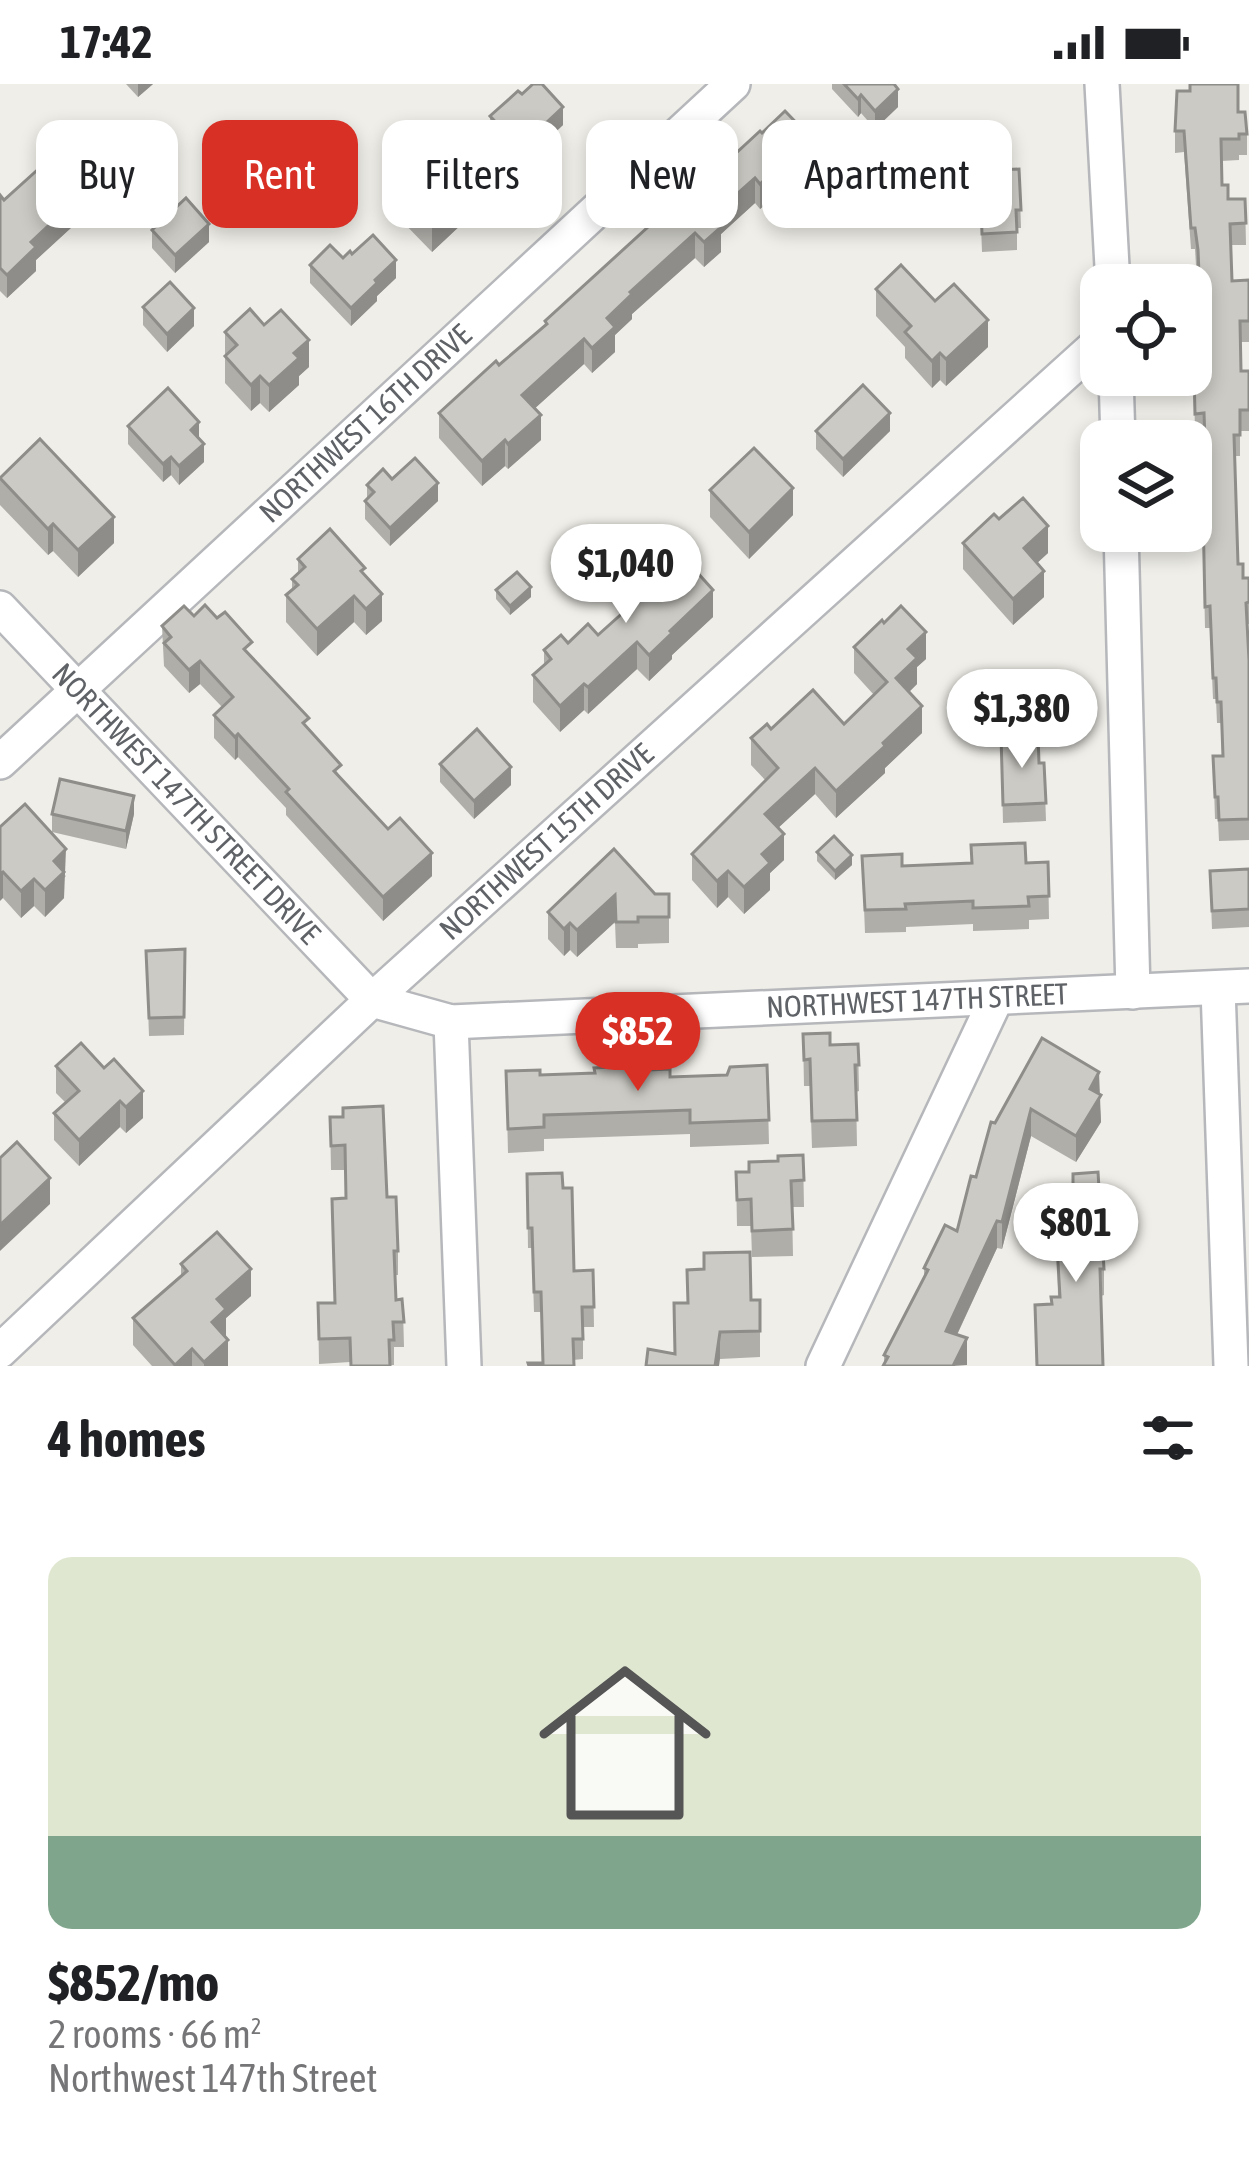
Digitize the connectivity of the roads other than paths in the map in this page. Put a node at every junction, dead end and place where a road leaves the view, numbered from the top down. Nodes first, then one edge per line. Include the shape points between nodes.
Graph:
1 (733, 84) edge
2 (1102, 84) edge
3 (1112, 264) edge
4 (1080, 360) edge
5 (1121, 552) edge
6 (0, 608) edge
7 (77, 692) junction
8 (0, 762) edge
9 (1234, 987) edge
10 (1133, 992) junction
11 (996, 999) junction
12 (372, 1000) junction
13 (452, 1022) junction
14 (0, 1351) edge
15 (464, 1366) edge
16 (823, 1366) edge
17 (1231, 1366) edge

1 - 7 street, NORTHWEST 16TH DRIVE
2 - 3 street
4 - 12 street, NORTHWEST 15TH DRIVE
5 - 10 street
6 - 7 street, NORTHWEST 147TH STREET DRIVE
7 - 8 street, NORTHWEST 16TH DRIVE
7 - 12 street, NORTHWEST 147TH STREET DRIVE
9 - 10 street, NORTHWEST 147TH STREET
9 - 17 street
10 - 11 street, NORTHWEST 147TH STREET
11 - 13 street, NORTHWEST 147TH STREET
11 - 16 street
12 - 13 street, NORTHWEST 147TH STREET
12 - 14 street, NORTHWEST 15TH DRIVE
13 - 15 street

